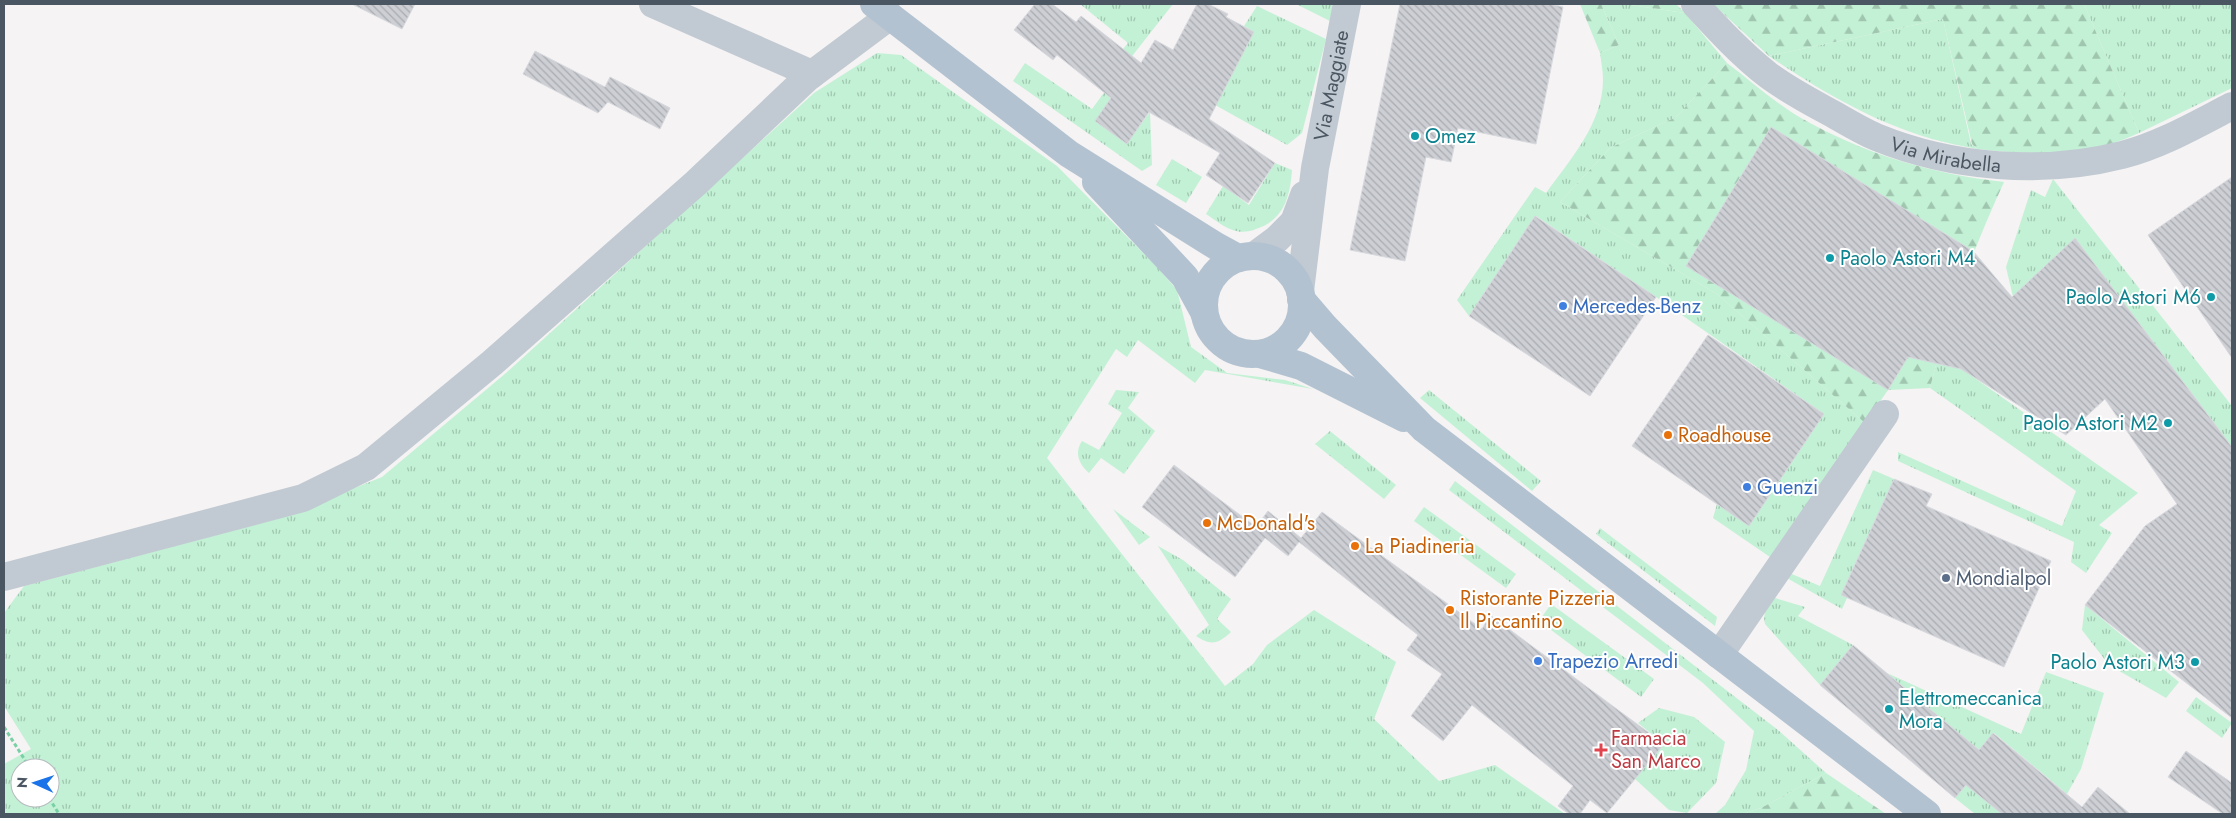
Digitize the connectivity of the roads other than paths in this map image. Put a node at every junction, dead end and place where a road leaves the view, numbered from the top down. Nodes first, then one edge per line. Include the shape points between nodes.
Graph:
1 (653, 4) edge
2 (1348, 4) edge
3 (1695, 4) edge
4 (882, 10) edge
5 (812, 74) junction
6 (2232, 106) edge
7 (1069, 154) junction
8 (1315, 168) junction
9 (1246, 257) junction
10 (1301, 295) junction
11 (1204, 312) junction
12 (1260, 354) junction
13 (1885, 414) dead end
14 (1424, 429) junction
15 (4, 578) edge
16 (1719, 656) junction
17 (1927, 814) edge

1 - 5 street
2 - 8 street, Via Maggiate
3 - 6 street, Via Mirabella via 1738,49 1769,76 1805,100 1876,136 1917,151 1967,162 2018,167 2122,155 2171,137
4 - 5 street
4 - 7 main road
5 - 15 street via 696,183 507,350 366,467 303,498
7 - 9 main road via 1216,246
7 - 11 main road via 1185,277
8 - 9 street, Via Maggiate via 1294,222 1277,239
8 - 10 street, Via Maggiate
9 - 10 main road via 1269,259 1282,266 1293,277
9 - 11 main road via 1225,265 1214,276 1206,290
10 - 12 main road via 1300,321 1292,335 1275,350
10 - 14 main road via 1325,327
11 - 12 main road via 1209,327 1223,345 1237,352
12 - 14 main road via 1301,366
13 - 16 street
14 - 16 main road
16 - 17 main road

